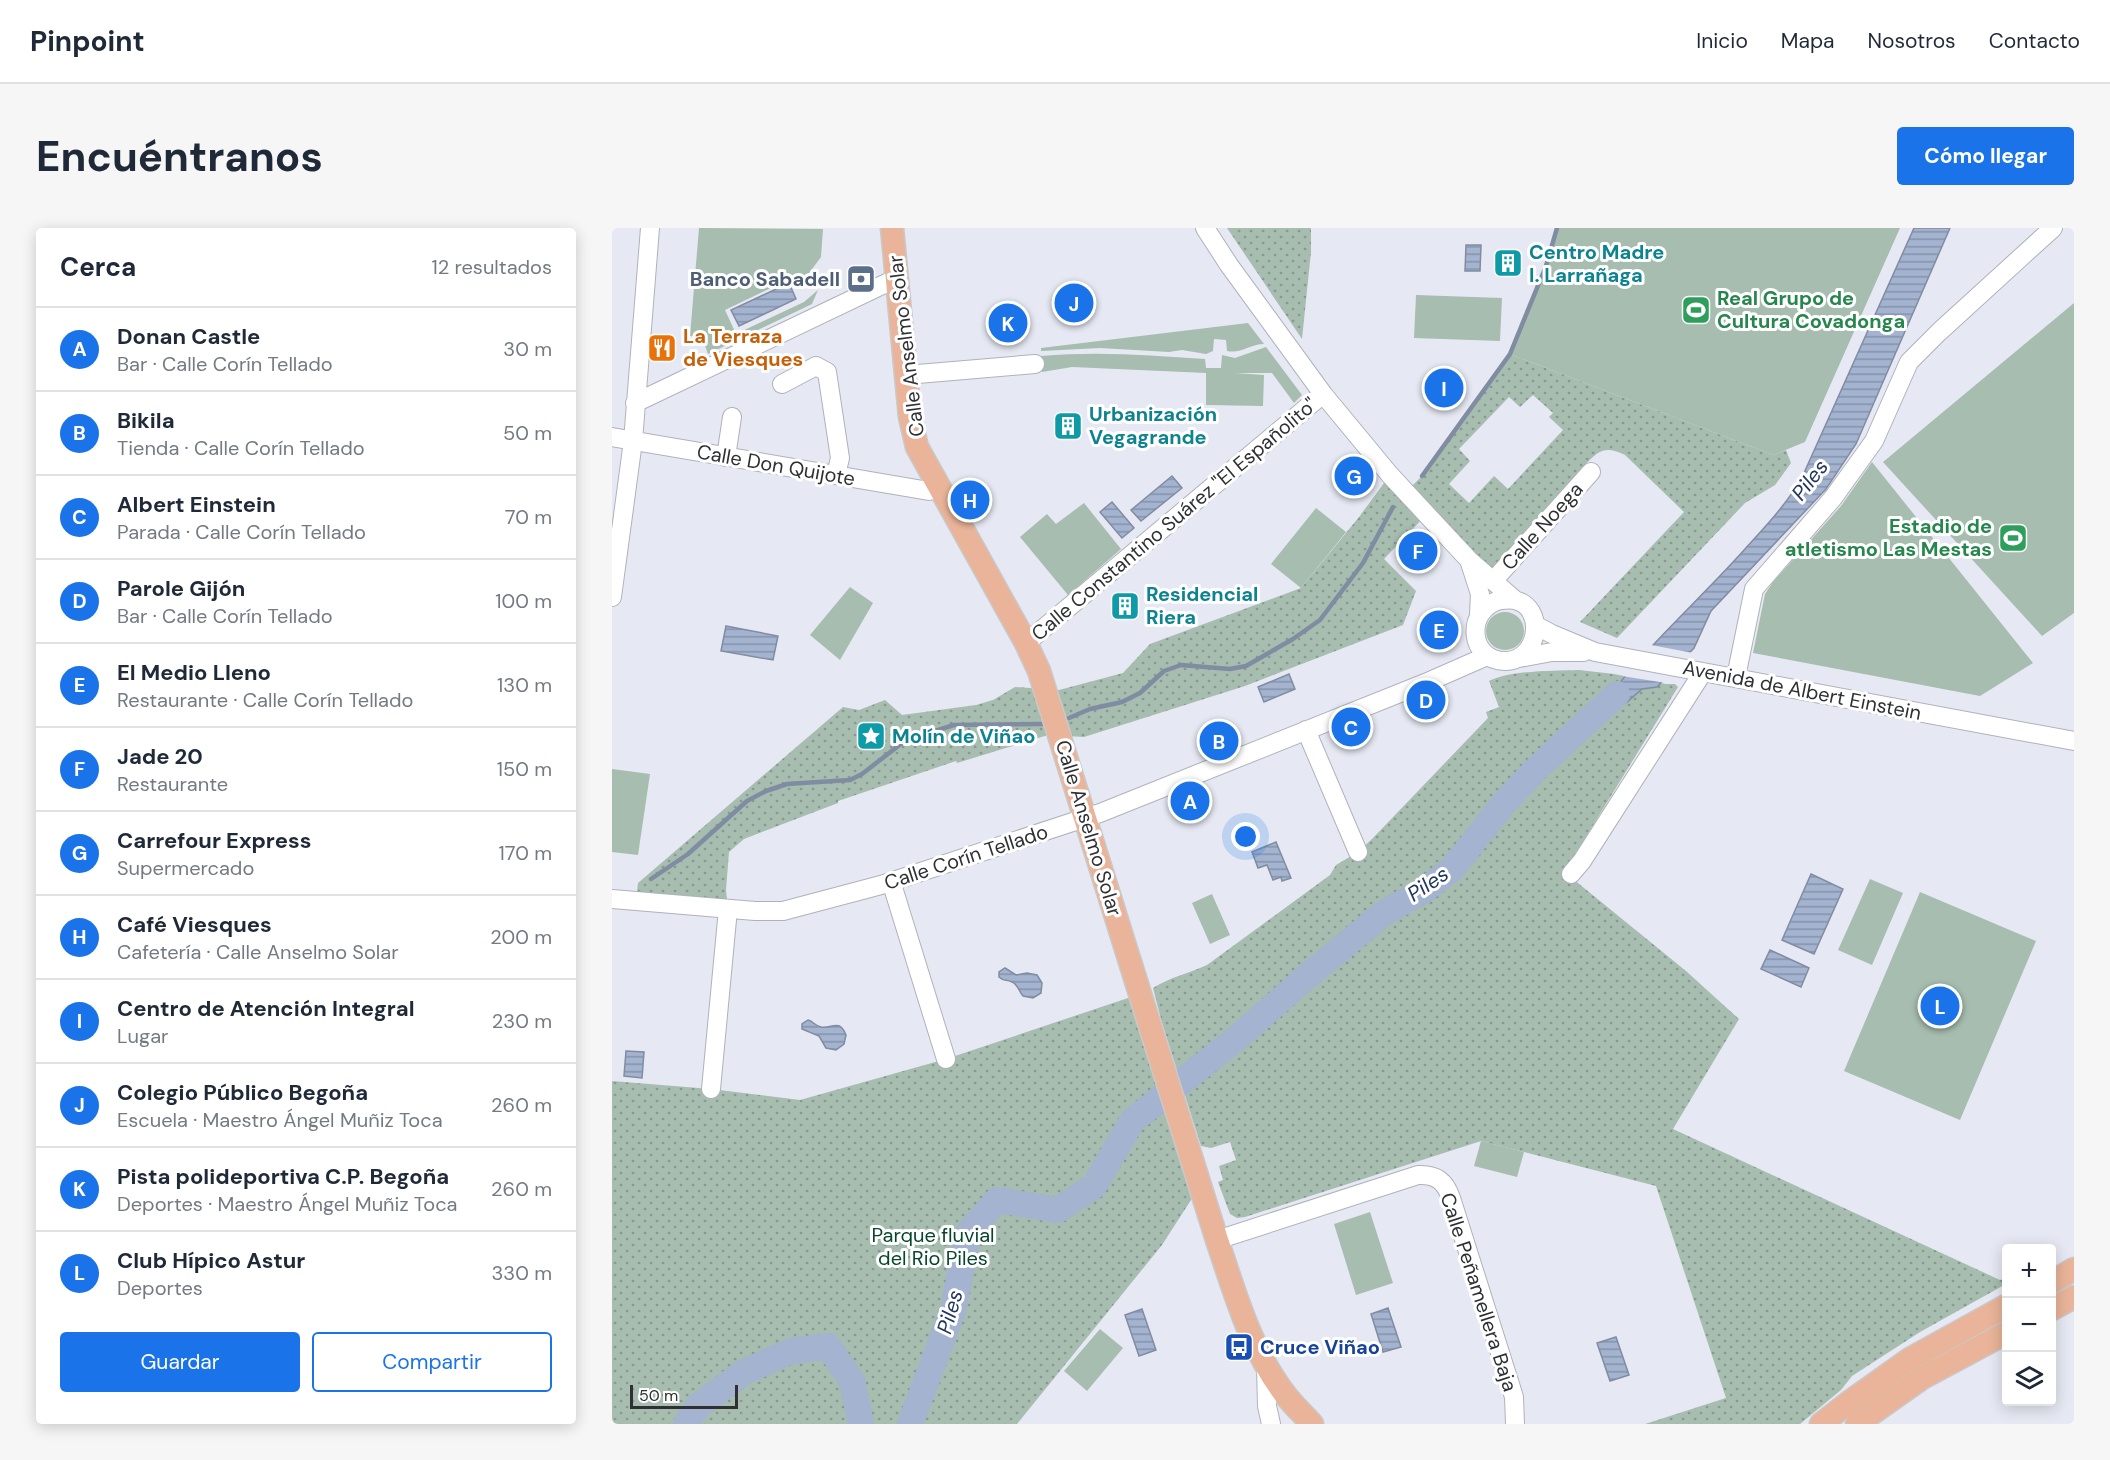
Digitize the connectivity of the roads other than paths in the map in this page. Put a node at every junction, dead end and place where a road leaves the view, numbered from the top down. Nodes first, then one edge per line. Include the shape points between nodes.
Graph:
1 (650, 228) edge
2 (892, 228) edge
3 (1205, 228) edge
4 (2053, 228) edge
5 (897, 278) junction
6 (1035, 364) dead end
7 (906, 375) junction
8 (782, 384) dead end
9 (1323, 394) junction
10 (635, 403) junction
11 (732, 417) dead end
12 (612, 437) edge
13 (633, 441) junction
14 (726, 457) junction
15 (1591, 472) dead end
16 (836, 475) junction
17 (939, 487) junction
18 (1469, 560) junction
19 (1494, 580) junction
20 (612, 597) edge
21 (1515, 600) junction
22 (1479, 614) junction
23 (1535, 625) junction
24 (1475, 634) junction
25 (1026, 643) junction
26 (1595, 652) junction
27 (1487, 656) junction
28 (1518, 659) junction
29 (1703, 672) junction
30 (1736, 677) junction
31 (1430, 681) junction
32 (1306, 730) junction
33 (2074, 741) edge
34 (1086, 818) junction
35 (1358, 852) dead end
36 (1571, 874) dead end
37 (891, 881) junction
38 (612, 899) edge
39 (728, 909) junction
40 (946, 1059) dead end
41 (711, 1089) dead end
42 (1217, 1240) junction
43 (2074, 1269) edge
44 (2056, 1280) edge
45 (2074, 1297) edge
46 (2056, 1307) edge
47 (2002, 1309) edge
48 (2002, 1336) edge
49 (1266, 1366) junction
50 (1271, 1424) edge
51 (1312, 1424) edge
52 (1515, 1424) edge
53 (1821, 1424) edge
54 (1857, 1424) edge

1 - 10 street
2 - 5 main road, Calle Anselmo Solar
3 - 9 street
4 - 30 street via 1909,362 1874,441 1833,498 1754,589
5 - 7 main road, Calle Anselmo Solar
5 - 10 street
6 - 7 street
7 - 17 main road, Calle Anselmo Solar via 917,447
8 - 16 street via 816,366 827,372 840,458
9 - 18 street via 1390,475
9 - 25 street, Calle Constantino Suárez "El Españolito"
10 - 13 street
11 - 14 street
12 - 13 street, Calle Don Quijote
13 - 14 street, Calle Don Quijote
13 - 20 street
14 - 16 street, Calle Don Quijote
15 - 19 street, Calle Noega
16 - 17 street, Calle Don Quijote via 929,491
17 - 25 main road, Calle Anselmo Solar
18 - 19 street
18 - 22 street via 1480,594
19 - 21 street
21 - 22 street via 1491,603
21 - 23 street via 1533,614
22 - 24 street
23 - 26 street, Avenida de Albert Einstein
23 - 28 street via 1529,650
24 - 27 street
24 - 31 street, Calle Corín Tellado via 1464,654
25 - 34 main road, Calle Anselmo Solar via 1052,708
26 - 28 street via 1552,652
26 - 29 street, Avenida de Albert Einstein
27 - 28 street via 1507,662
27 - 31 street, Calle Corín Tellado
29 - 30 street, Avenida de Albert Einstein
29 - 36 street
30 - 33 street, Avenida de Albert Einstein
31 - 32 street, Calle Corín Tellado
32 - 34 street, Calle Corín Tellado
32 - 35 street
34 - 37 street, Calle Corín Tellado
34 - 42 main road, Calle Anselmo Solar
37 - 39 street, Calle Corín Tellado via 783,911
37 - 40 street
38 - 39 street, Calle Corín Tellado
39 - 41 street
42 - 49 main road, Calle Anselmo Solar via 1247,1329
42 - 52 street, Calle Peñamellera Baja via 1418,1175 1431,1174 1440,1179 1451,1198 1514,1397
43 - 44 main road
45 - 46 main road
47 - 53 main road via 1910,1359
48 - 54 main road via 1922,1378
49 - 50 street
49 - 51 main road, Calle Anselmo Solar

